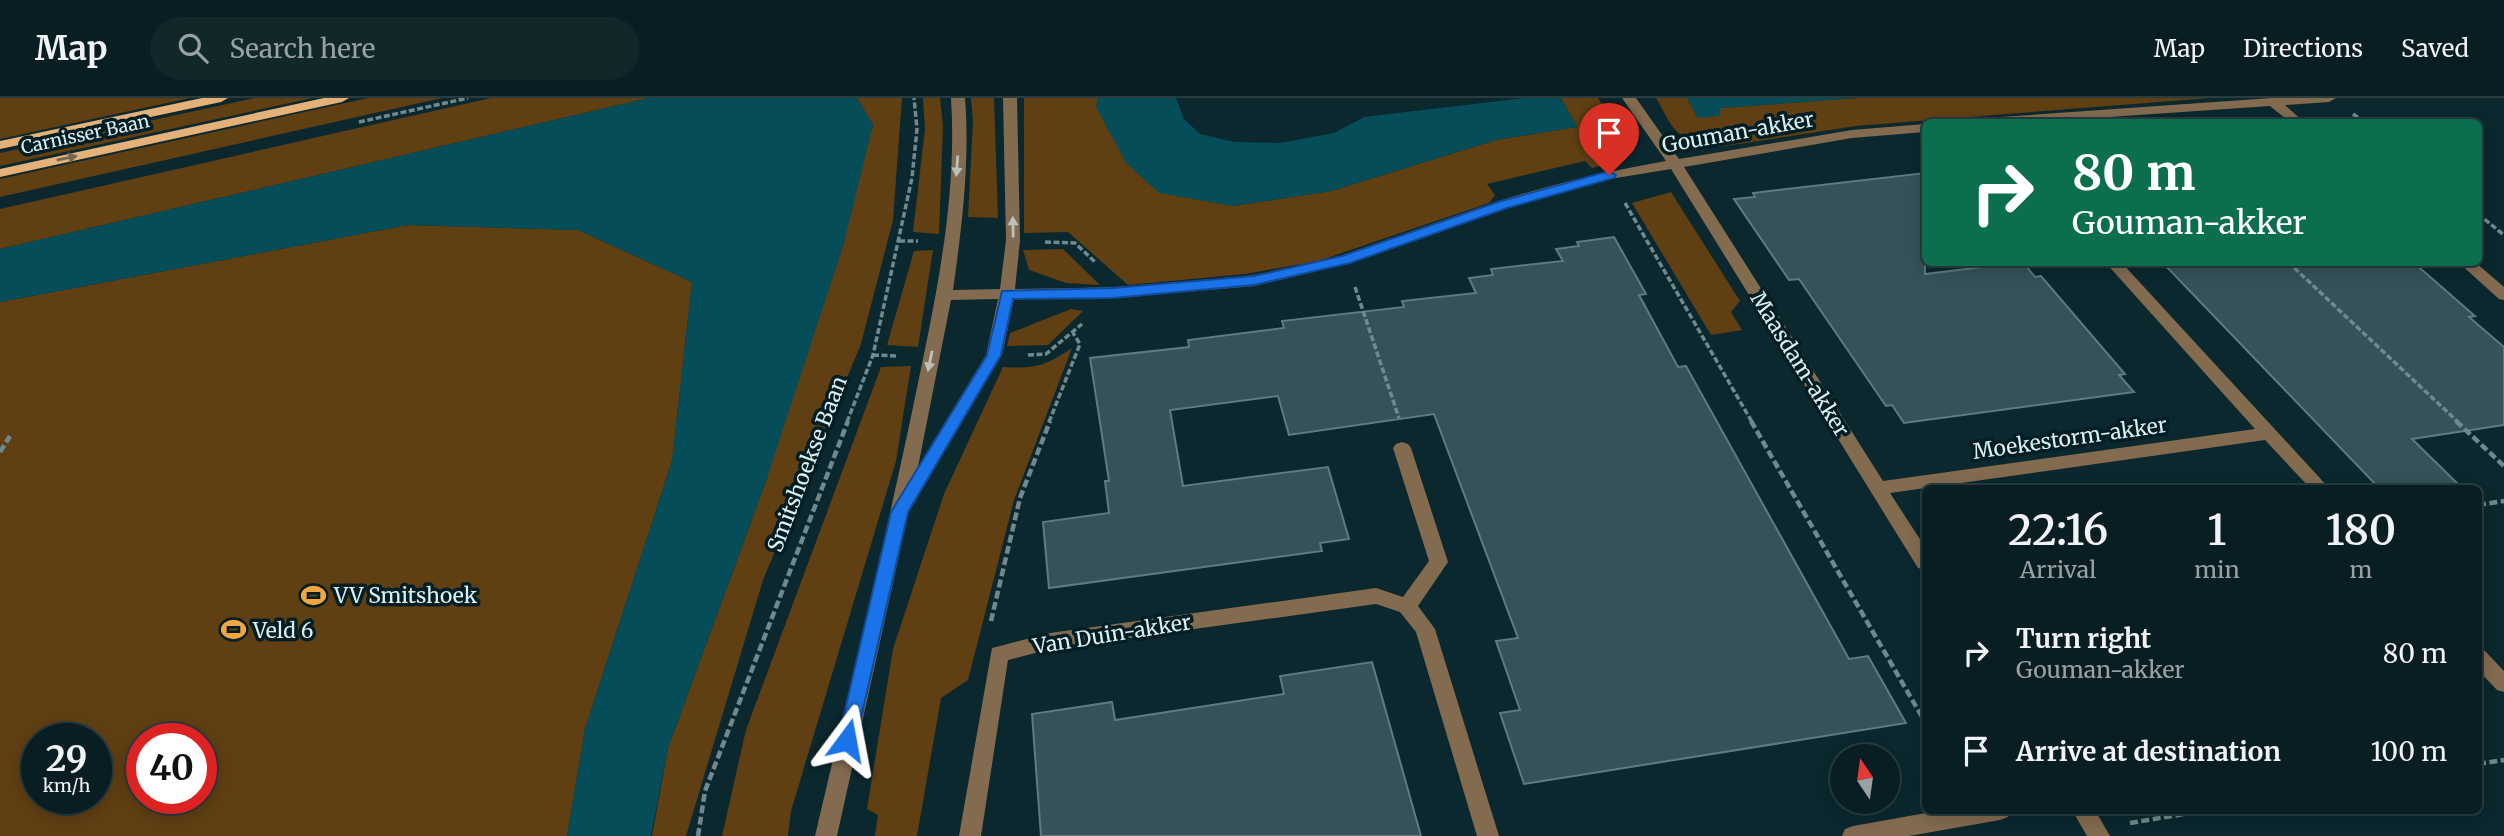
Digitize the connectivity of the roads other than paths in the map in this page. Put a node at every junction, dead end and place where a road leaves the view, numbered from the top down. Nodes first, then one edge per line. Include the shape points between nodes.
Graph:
1 (221, 98) edge
2 (342, 98) edge
3 (958, 98) edge
4 (1010, 98) edge
5 (1629, 98) edge
6 (2329, 98) edge
7 (2274, 103) junction
8 (2031, 119) edge
9 (2294, 119) edge
10 (1922, 128) edge
11 (0, 145) edge
12 (1675, 164) junction
13 (0, 173) edge
14 (2116, 266) edge
15 (2470, 266) edge
16 (944, 295) junction
17 (1007, 295) junction
18 (2504, 295) edge
19 (2269, 433) junction
20 (1402, 448) road end
21 (2317, 485) edge
22 (1877, 488) junction
23 (900, 512) junction
24 (1922, 558) edge
25 (1407, 606) junction
26 (2482, 661) edge
27 (2504, 684) edge
28 (1977, 814) edge
29 (826, 836) edge
30 (970, 836) edge
31 (1488, 836) edge
32 (1853, 836) edge

1 - 11 main road, Carnisser Baan
13 -> 2 main road, Carnisser Baan
3 -> 16 street via 956,190
17 -> 4 street via 1013,240
5 - 12 street, Maasdam-akker
6 - 7 street
7 - 8 street
7 - 9 street
10 - 12 street, Gouman-akker via 1852,134
12 - 17 street, Gouman-akker via 1609,175 1502,205 1345,260 1254,281 1113,293
12 - 22 street, Maasdam-akker
14 - 19 street
15 - 18 street
16 - 17 street, Gouman-akker
16 -> 23 street
17 - 23 street via 994,355
19 - 21 street
19 - 22 street, Moekestorm-akker
20 - 25 street via 1439,562
22 - 24 street, Maasdam-akker
23 - 29 street
25 - 30 street, Van Duin-akker via 1376,596 1050,641 999,654
25 - 31 street via 1425,629
26 - 27 street
28 - 32 street

